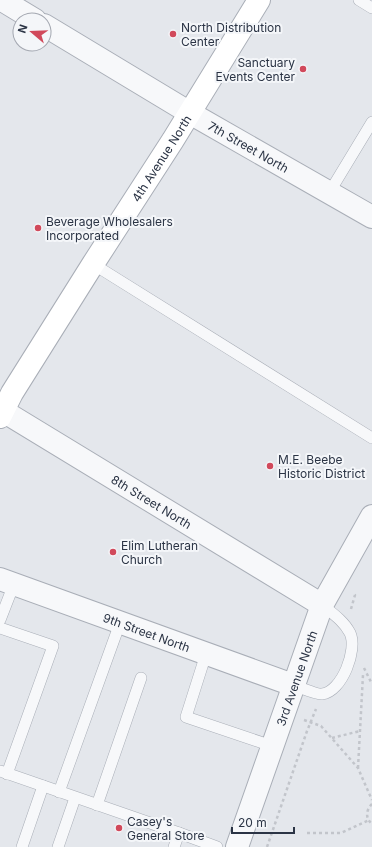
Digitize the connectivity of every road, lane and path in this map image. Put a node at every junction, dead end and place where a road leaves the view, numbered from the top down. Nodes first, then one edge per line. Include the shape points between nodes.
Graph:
1 (2, 0) edge
2 (259, 0) edge
3 (359, 0) edge
4 (372, 8) edge
5 (22, 12) edge
6 (52, 30) edge
7 (190, 113) junction
8 (372, 122) edge
9 (329, 193) junction
10 (372, 217) edge
11 (93, 264) junction
12 (1, 413) edge
13 (372, 438) edge
14 (372, 516) edge
15 (7, 582) edge
16 (322, 605) junction
17 (0, 620) edge
18 (120, 623) junction
19 (0, 628) edge
20 (206, 654) junction
21 (140, 678) dead end
22 (372, 684) edge
23 (293, 685) junction
24 (318, 703) dead end
25 (300, 718) dead end
26 (310, 722) junction
27 (360, 731) junction
28 (332, 738) junction
29 (272, 746) junction
30 (358, 768) junction
31 (3, 773) edge
32 (43, 786) junction
33 (59, 792) junction
34 (75, 798) junction
35 (372, 800) edge
36 (372, 804) edge
37 (97, 805) junction
38 (368, 820) junction
39 (372, 824) edge
40 (179, 833) junction
41 (307, 833) dead end
42 (22, 847) edge
43 (58, 847) edge
44 (174, 847) edge
45 (217, 847) edge
46 (238, 847) edge
47 (268, 847) edge

1 - 5 street
2 - 7 street, 4th Avenue North
3 - 4 lane
6 - 7 street, 7th Street North
7 - 9 street, 7th Street North
7 - 11 street, 4th Avenue North
8 - 9 lane
9 - 10 street, 7th Street North
11 - 12 street, 4th Avenue North
11 - 13 lane
12 - 16 street, 8th Street North
14 - 16 street, 3rd Avenue North
15 - 17 lane
15 - 18 street, 9th Street North
16 - 23 street, 3rd Avenue North
16 - 23 lane via 345,625 351,635 350,659 338,684 330,692 321,695
18 - 20 street, 9th Street North
18 - 33 lane
19 - 31 lane via 53,646
20 - 23 street, 9th Street North
20 - 29 lane via 186,717
21 - 37 lane
22 - 27 path via 363,666
23 - 29 street, 3rd Avenue North
24 - 26 path
25 - 26 path
26 - 28 path via 321,726
26 - 47 path
27 - 28 path
27 - 30 path
28 - 30 path
29 - 46 street, 3rd Avenue North
30 - 35 path
31 - 32 lane
32 - 33 lane
32 - 42 lane
33 - 34 lane
34 - 37 lane
34 - 43 lane
36 - 38 path via 368,809
37 - 40 lane
38 - 39 path
38 - 41 path via 341,832
40 - 44 lane
40 - 45 lane

